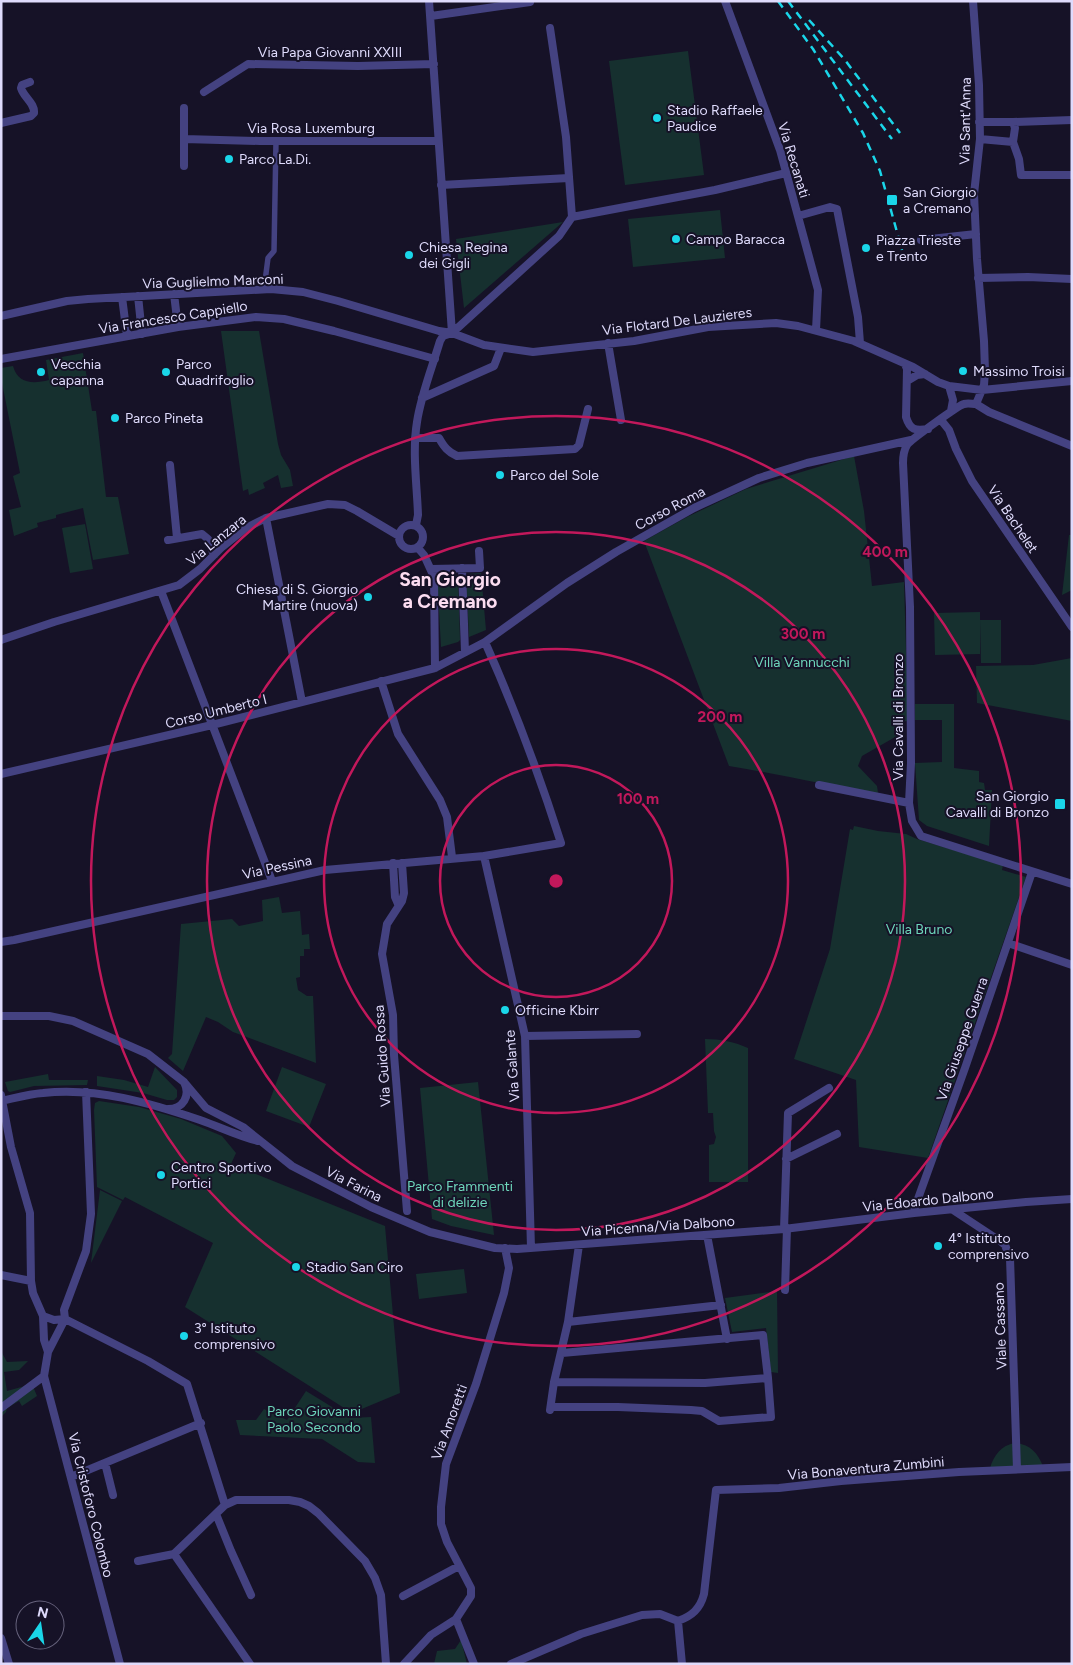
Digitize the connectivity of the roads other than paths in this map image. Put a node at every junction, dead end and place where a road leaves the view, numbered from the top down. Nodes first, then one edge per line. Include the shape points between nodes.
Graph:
1 (429, 1) edge
2 (725, 1) edge
3 (973, 1) edge
4 (530, 2) edge
5 (431, 16) junction
6 (550, 28) dead end
7 (434, 64) junction
8 (30, 82) dead end
9 (204, 92) dead end
10 (184, 108) dead end
11 (1072, 120) edge
12 (980, 122) junction
13 (1014, 122) junction
14 (1, 123) edge
15 (184, 139) junction
16 (980, 139) junction
17 (276, 141) junction
18 (438, 141) junction
19 (1013, 142) junction
20 (184, 166) dead end
21 (786, 173) junction
22 (1072, 175) edge
23 (569, 178) junction
24 (441, 185) junction
25 (798, 216) junction
26 (572, 218) junction
27 (976, 234) junction
28 (921, 240) dead end
29 (978, 278) junction
30 (1072, 279) edge
31 (264, 290) junction
32 (174, 294) junction
33 (138, 296) junction
34 (122, 297) junction
35 (1, 316) edge
36 (178, 327) junction
37 (816, 330) junction
38 (452, 332) junction
39 (142, 334) junction
40 (127, 336) junction
41 (608, 343) junction
42 (860, 343) junction
43 (501, 348) junction
44 (1, 359) edge
45 (435, 359) junction
46 (905, 364) junction
47 (927, 375) junction
48 (907, 381) junction
49 (1072, 381) edge
50 (949, 386) junction
51 (982, 390) junction
52 (422, 398) junction
53 (976, 404) junction
54 (588, 409) dead end
55 (951, 411) junction
56 (621, 420) dead end
57 (941, 420) junction
58 (928, 429) junction
59 (415, 438) junction
60 (911, 440) junction
61 (1072, 446) edge
62 (170, 464) dead end
63 (266, 518) junction
64 (416, 525) junction
65 (399, 536) junction
66 (177, 538) junction
67 (168, 540) dead end
68 (418, 548) junction
69 (479, 551) dead end
70 (214, 554) junction
71 (462, 568) junction
72 (431, 569) junction
73 (161, 591) junction
74 (1072, 627) edge
75 (1, 640) edge
76 (485, 642) junction
77 (465, 652) junction
78 (435, 668) junction
79 (381, 681) junction
80 (302, 702) junction
81 (212, 726) junction
82 (1, 774) edge
83 (819, 785) dead end
84 (909, 803) junction
85 (484, 856) junction
86 (452, 857) junction
87 (393, 863) junction
88 (402, 863) junction
89 (1032, 872) junction
90 (272, 880) junction
91 (1072, 884) edge
92 (398, 904) junction
93 (1, 942) edge
94 (1008, 944) junction
95 (1072, 965) edge
96 (1, 1016) edge
97 (637, 1034) dead end
98 (525, 1036) junction
99 (184, 1082) junction
100 (829, 1088) dead end
101 (86, 1092) junction
102 (2, 1099) edge
103 (166, 1109) junction
104 (837, 1134) dead end
105 (260, 1142) junction
106 (11, 1147) junction
107 (1, 1149) edge
108 (786, 1159) junction
109 (1072, 1199) edge
110 (953, 1210) junction
111 (407, 1211) dead end
112 (914, 1213) junction
113 (785, 1229) junction
114 (707, 1235) junction
115 (579, 1245) junction
116 (505, 1248) junction
117 (531, 1248) junction
118 (1, 1275) edge
119 (31, 1280) junction
120 (785, 1290) dead end
121 (721, 1305) junction
122 (43, 1316) junction
123 (65, 1319) junction
124 (568, 1322) junction
125 (727, 1339) junction
126 (48, 1352) junction
127 (562, 1353) junction
128 (44, 1376) junction
129 (768, 1378) junction
130 (554, 1382) junction
131 (1, 1408) edge
132 (200, 1423) junction
133 (105, 1463) junction
134 (1072, 1467) edge
135 (1018, 1469) junction
136 (71, 1477) junction
137 (113, 1495) dead end
138 (225, 1504) junction
139 (216, 1514) junction
140 (174, 1554) junction
141 (138, 1561) dead end
142 (459, 1566) junction
143 (251, 1595) dead end
144 (403, 1596) dead end
145 (456, 1619) junction
146 (678, 1621) junction
147 (1, 1638) edge
148 (9, 1664) edge
149 (120, 1664) edge
150 (250, 1664) edge
151 (386, 1664) edge
152 (404, 1664) edge
153 (474, 1664) edge
154 (511, 1664) edge
155 (682, 1664) edge

1 - 5 street
2 - 21 street, Via Recanati
3 - 12 street, Via Sant'Anna
4 - 5 street
5 - 7 street
6 - 23 street via 561,91
7 - 9 street, Via Papa Giovanni XXIII via 248,64
7 - 18 street
8 - 14 street via 21,88 34,106 34,114
10 - 15 street
11 - 13 street
12 - 13 street
12 - 16 street, Via Sant'Anna
13 - 19 street
15 - 17 street, Via Rosa Luxemburg
15 - 20 street
16 - 19 street
16 - 27 street, Via Sant'Anna via 974,194
17 - 18 street, Via Rosa Luxemburg
17 - 31 street via 274,251 268,258
18 - 24 street
19 - 22 street via 1021,175
21 - 25 street, Via Recanati
21 - 26 street
23 - 24 street
23 - 26 street
24 - 38 street
25 - 37 street, Via Recanati via 818,290
25 - 42 street via 830,206 837,209
26 - 38 street via 560,236
27 - 28 street
27 - 29 street, Via Sant'Anna
29 - 30 street
29 - 51 street, Via Sant'Anna via 984,341
31 - 32 street, Via Guglielmo Marconi
31 - 38 street, Via Guglielmo Marconi via 303,292
32 - 33 street, Via Guglielmo Marconi
32 - 36 street
33 - 34 street, Via Guglielmo Marconi
33 - 39 street
34 - 35 street, Via Guglielmo Marconi via 67,301
34 - 40 street
36 - 39 street, Via Francesco Cappiello
36 - 45 street, Via Francesco Cappiello via 256,317 284,319
37 - 41 street, Via Flotard De Lauzieres via 776,323 732,325
37 - 42 street, Via Flotard De Lauzieres
38 - 43 street, Via Flotard De Lauzieres
38 - 45 street via 443,336
39 - 40 street, Via Francesco Cappiello
40 - 44 street, Via Francesco Cappiello
41 - 43 street, Via Flotard De Lauzieres via 533,352
41 - 56 street
42 - 46 street, Via Flotard De Lauzieres
43 - 52 street via 494,366
45 - 52 street
46 - 47 street, Via Flotard De Lauzieres
46 - 48 street
47 - 48 street via 917,375
47 - 50 street
48 - 58 street via 908,424 915,430
49 - 51 street
50 - 51 street
50 - 55 street via 953,400
51 - 53 street, Via Sant'Anna
52 - 59 street
53 - 55 street via 964,404
53 - 61 street
54 - 59 street via 575,450 458,456 445,449 439,438
55 - 57 street
57 - 58 street
57 - 74 street, Via Bachelet via 949,430 972,481
58 - 60 street, Corso Roma
59 - 64 street
60 - 76 street, Corso Roma via 759,478 694,508 584,572
60 - 84 street, Via Cavalli di Bronzo via 904,452 903,463 910,607
62 - 66 street
63 - 65 street, Via Lanzara via 328,504 344,505
63 - 70 street, Via Lanzara via 246,528
63 - 80 street
64 - 65 street via 407,525
64 - 68 street via 421,528 424,539
65 - 68 street via 405,548
66 - 67 street
66 - 70 street via 202,534 208,539
68 - 72 street
69 - 71 street via 480,568
70 - 73 street, Via Lanzara via 179,585
71 - 72 street
71 - 77 street
72 - 78 street via 434,577
73 - 75 street, Via Lanzara
73 - 81 street
76 - 77 street, Corso Roma
76 - 85 street, Via Pessina via 505,686 561,843
77 - 78 street, Corso Roma
78 - 79 street, Corso Umberto I
79 - 80 street, Corso Umberto I
79 - 86 street via 398,734 440,800 447,817
80 - 81 street, Corso Umberto I
81 - 82 street, Corso Umberto I
81 - 90 street
83 - 84 street
84 - 89 street, Via Cavalli di Bronzo via 912,821 921,836
85 - 86 street, Via Pessina
85 - 98 street, Via Galante
86 - 88 street, Via Pessina
87 - 88 street, Via Pessina
87 - 90 street, Via Pessina via 325,870
87 - 92 street
88 - 92 street, Via Guido Rossa via 404,893
89 - 91 street, Via Cavalli di Bronzo
89 - 94 street, Via Giuseppe Guerra
90 - 93 street, Via Pessina
92 - 111 street, Via Guido Rossa via 387,924 382,954 393,1015
94 - 95 street
94 - 112 street, Via Giuseppe Guerra
96 - 99 street, Via Farina via 49,1016 73,1021 148,1054
97 - 98 street
98 - 117 street, Via Galante
99 - 103 street via 187,1093 183,1103 174,1109
99 - 105 street, Via Farina via 206,1108 243,1127
100 - 108 street via 788,1113
101 - 102 street, Via Farina via 42,1093
101 - 103 street, Via Farina
101 - 123 street via 91,1214 86,1251 64,1310
102 - 106 street
103 - 105 street, Via Farina
104 - 108 street
105 - 116 street, Via Farina via 292,1166 372,1207 430,1232
106 - 107 street
106 - 119 street via 30,1213
108 - 113 street
109 - 110 street, Via Edoardo Dalbono
110 - 112 street, Via Edoardo Dalbono
110 - 135 street, Viale Cassano via 1005,1246 1010,1258
112 - 113 street, Via Edoardo Dalbono
113 - 114 street, Via Picenna/Via Dalbono
113 - 120 street
114 - 115 street, Via Picenna/Via Dalbono
114 - 121 street
115 - 117 street, Via Picenna/Via Dalbono
115 - 124 street
116 - 117 street, Via Farina
116 - 142 street, Via Amoretti via 509,1268 504,1293 476,1384 446,1464 441,1524
118 - 119 street
119 - 122 street
121 - 124 street
121 - 125 street
122 - 123 street
122 - 126 street
123 - 126 street
123 - 132 street via 187,1384
124 - 127 street
125 - 127 street
125 - 129 street via 763,1335
126 - 128 street, Via Cristoforo Colombo
127 - 130 street
128 - 131 street
128 - 136 street, Via Cristoforo Colombo
129 - 130 street via 705,1383
129 - 130 street via 771,1417 719,1421 702,1411 691,1410 550,1409
132 - 133 street
132 - 138 street
133 - 136 street
133 - 137 street
134 - 135 street, Via Bonaventura Zumbini
135 - 146 street, Via Bonaventura Zumbini via 716,1490 701,1606 688,1618
136 - 149 street, Via Cristoforo Colombo
138 - 139 street
138 - 151 street via 236,1500 289,1500 309,1506 318,1513 365,1561 375,1578 381,1596
139 - 140 street
139 - 143 street
140 - 141 street
140 - 150 street
142 - 144 street
142 - 145 street, Via Amoretti via 472,1591
145 - 152 street, Via Amoretti via 431,1635
145 - 153 street
146 - 154 street via 660,1614 633,1617 581,1634
146 - 155 street
147 - 148 street

